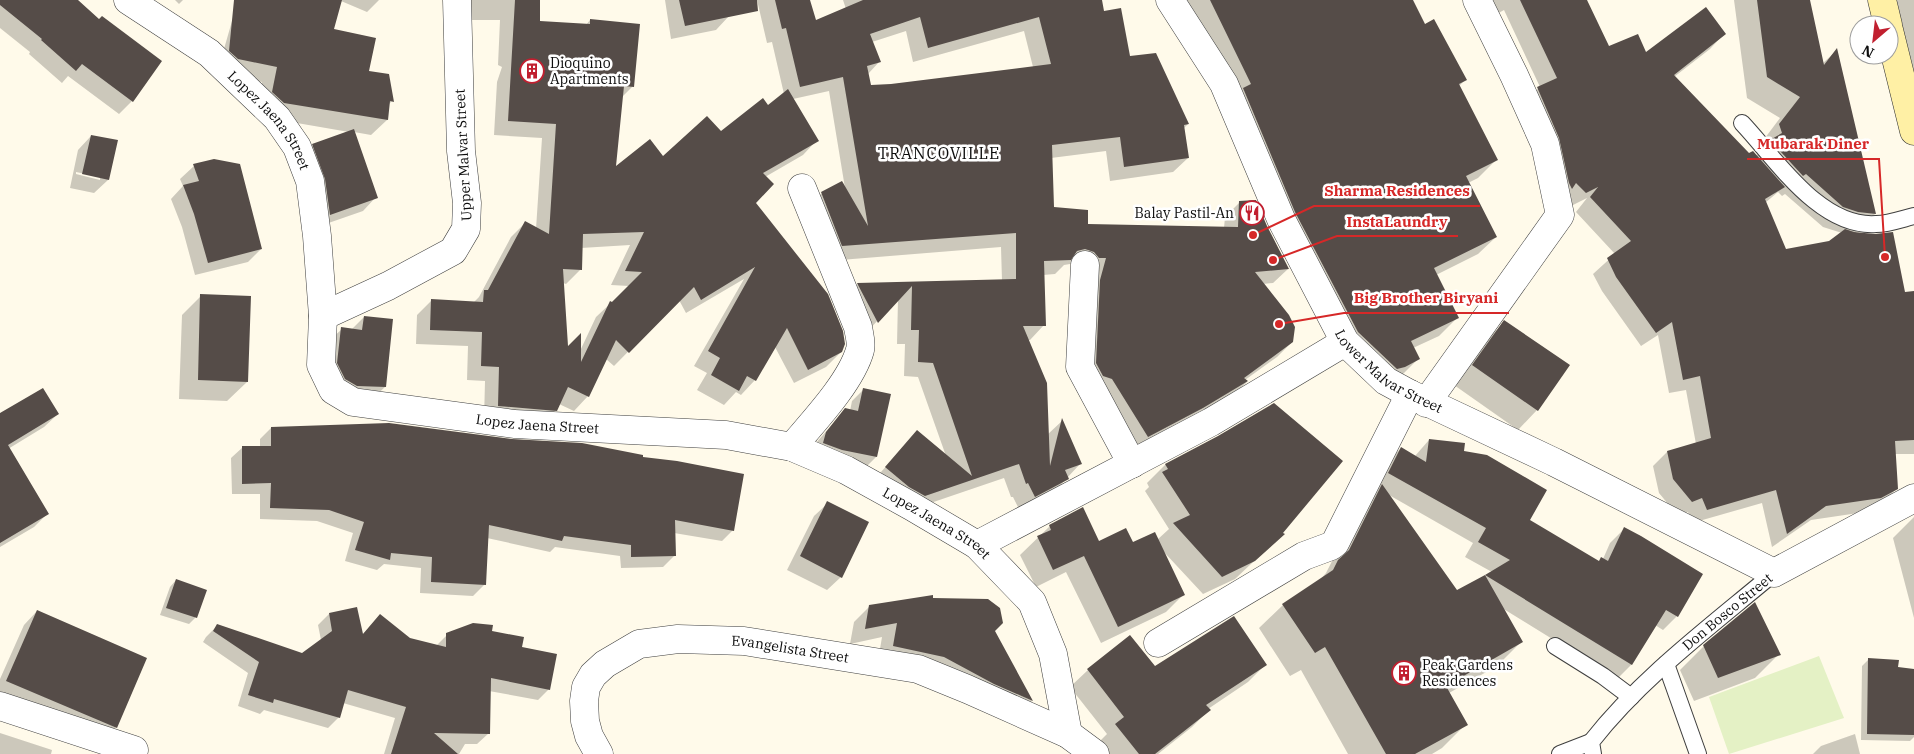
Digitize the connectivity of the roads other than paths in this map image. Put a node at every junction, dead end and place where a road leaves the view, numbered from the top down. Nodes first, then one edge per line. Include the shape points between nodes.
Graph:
1 (128, 0) edge
2 (457, 0) edge
3 (1170, 0) edge
4 (1477, 0) edge
5 (1882, 0) edge
6 (1886, 15) edge
7 (1898, 65) edge
8 (1742, 123) dead end
9 (1914, 132) edge
10 (802, 188) dead end
11 (1914, 216) edge
12 (1085, 265) dead end
13 (323, 316) junction
14 (1344, 342) junction
15 (1418, 399) junction
16 (792, 447) junction
17 (1132, 464) junction
18 (1914, 498) edge
19 (977, 545) junction
20 (1774, 573) junction
21 (1158, 643) dead end
22 (1555, 646) dead end
23 (1666, 664) junction
24 (1631, 697) junction
25 (0, 706) edge
26 (1068, 734) junction
27 (1592, 748) edge
28 (134, 750) dead end
29 (599, 754) edge
30 (1095, 754) edge
31 (1560, 754) edge
32 (1698, 754) edge

1 - 13 street, Lopez Jaena Street via 209,53 277,118 296,147 310,181
2 - 13 street, Upper Malvar Street via 466,229 453,251
3 - 14 street, Lower Malvar Street via 1224,84 1281,219
4 - 15 street via 1545,144 1560,215
5 - 6 main road
7 - 9 main road
8 - 11 lane via 1790,177 1827,211 1852,222 1876,224
10 - 16 street via 858,327 861,348 854,366 837,391
12 - 17 street via 1080,367
13 - 16 street, Lopez Jaena Street via 321,365 333,390 353,402 514,424 726,435
14 - 15 street, Lower Malvar Street via 1386,381
14 - 17 street via 1211,422
15 - 20 street, Lower Malvar Street via 1554,462
15 - 21 street via 1335,543 1304,556
16 - 19 street, Lopez Jaena Street via 846,470
17 - 19 street
18 - 20 street, Don Bosco Street
19 - 26 street, Lopez Jaena Street via 1032,602 1053,654
20 - 23 lane, Don Bosco Street
22 - 24 lane
23 - 24 lane, Don Bosco Street
23 - 32 lane
24 - 27 lane, Don Bosco Street via 1614,712
25 - 28 street
26 - 29 street, Evangelista Street via 918,669 744,641 678,639 639,644 593,675 586,687 585,721
26 - 30 street, Evangelista Street
27 - 31 lane, Don Bosco Street

